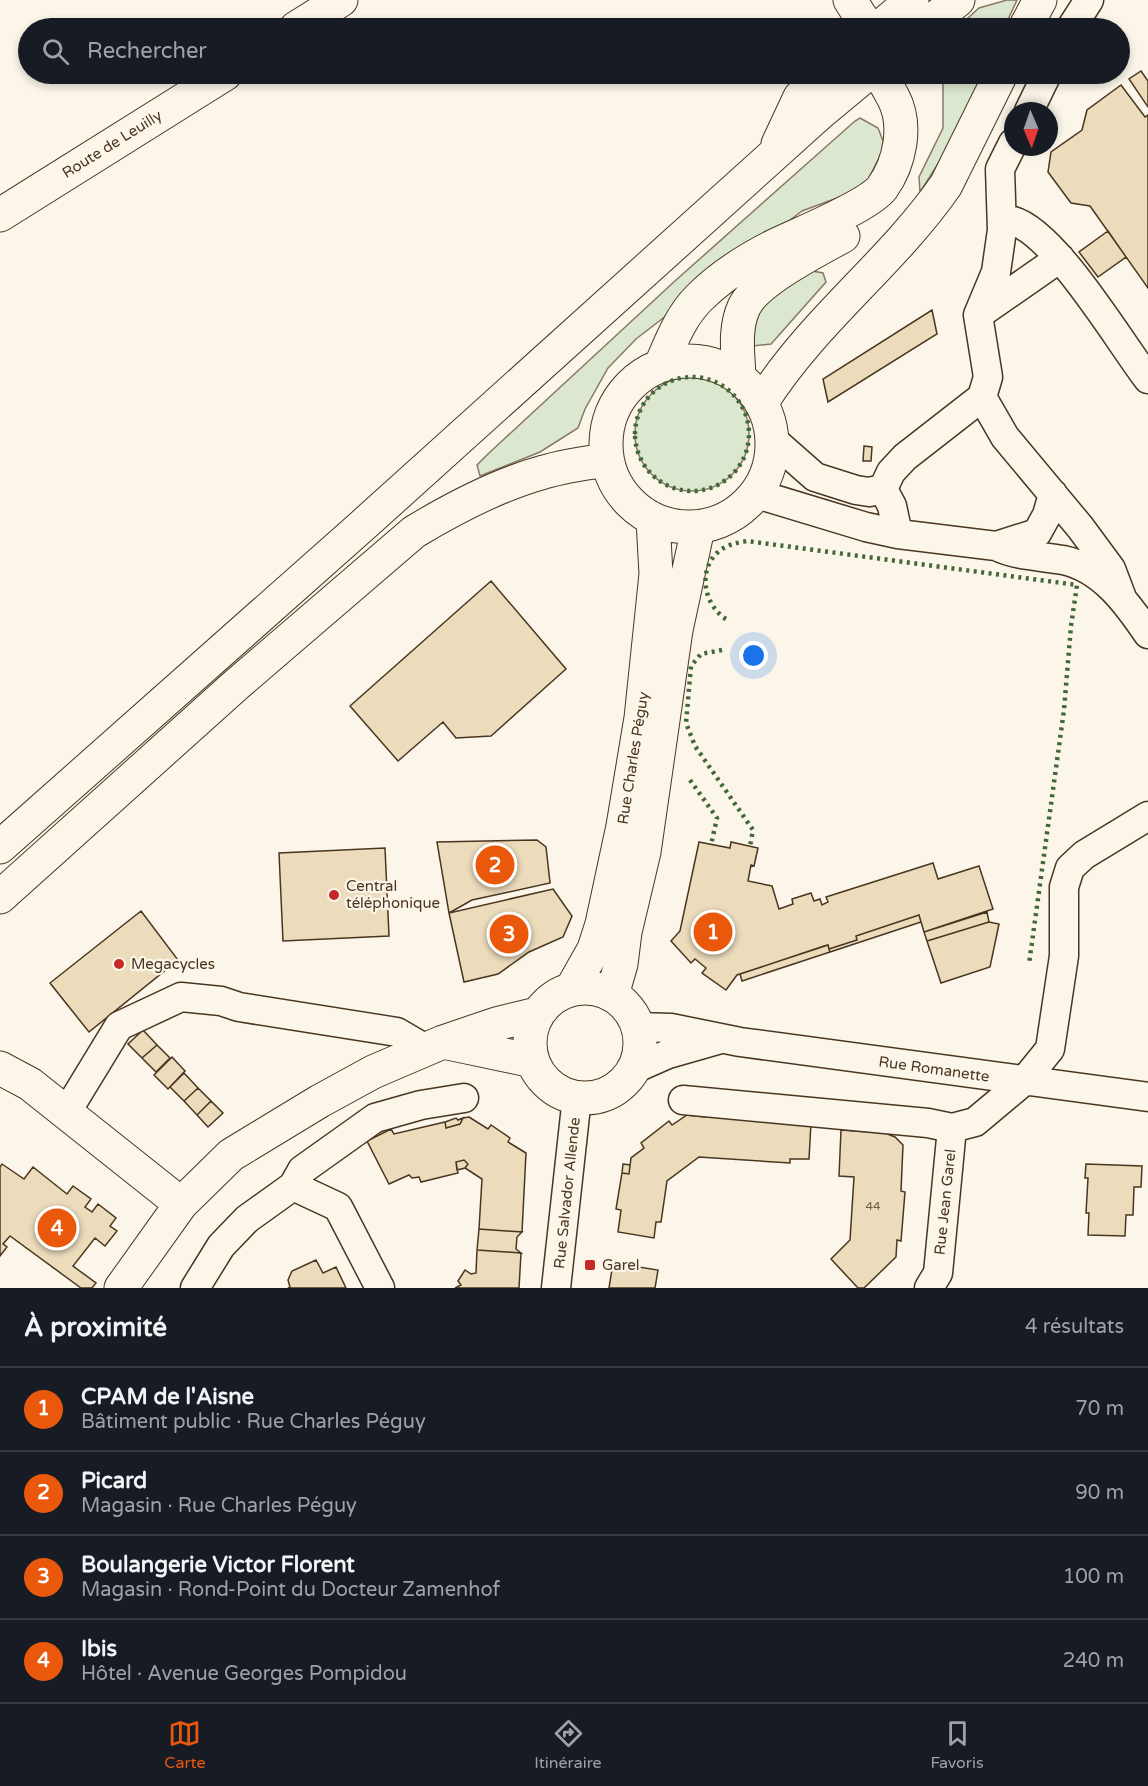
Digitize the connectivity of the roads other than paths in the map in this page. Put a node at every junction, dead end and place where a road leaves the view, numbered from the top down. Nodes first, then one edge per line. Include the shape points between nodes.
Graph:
1 (340, 0) edge
2 (832, 0) edge
3 (850, 0) edge
4 (912, 0) edge
5 (958, 0) edge
6 (1040, 0) edge
7 (1089, 0) edge
8 (312, 18) edge
9 (844, 18) edge
10 (862, 18) edge
11 (891, 18) edge
12 (935, 18) edge
13 (1030, 18) edge
14 (1077, 18) edge
15 (209, 84) edge
16 (822, 84) edge
17 (849, 84) edge
18 (885, 84) edge
19 (904, 84) edge
20 (996, 84) edge
21 (1042, 84) edge
22 (1033, 102) edge
23 (810, 105) junction
24 (1006, 156) edge
25 (0, 215) edge
26 (1002, 230) junction
27 (1060, 258) junction
28 (978, 315) junction
29 (661, 366) junction
30 (739, 376) junction
31 (1148, 379) edge
32 (982, 397) junction
33 (762, 402) junction
34 (773, 440) junction
35 (607, 460) junction
36 (883, 489) junction
37 (757, 494) junction
38 (1053, 494) junction
39 (652, 520) junction
40 (698, 528) junction
41 (898, 534) junction
42 (996, 546) junction
43 (1122, 598) junction
44 (1148, 634) edge
45 (1148, 816) edge
46 (0, 847) edge
47 (0, 897) edge
48 (572, 988) junction
49 (612, 995) junction
50 (537, 1014) junction
51 (638, 1027) junction
52 (721, 1039) junction
53 (434, 1046) junction
54 (532, 1061) junction
55 (0, 1068) edge
56 (634, 1069) junction
57 (976, 1074) junction
58 (1024, 1081) junction
59 (577, 1097) junction
60 (1148, 1097) edge
61 (464, 1098) dead end
62 (683, 1101) dead end
63 (66, 1113) junction
64 (963, 1125) junction
65 (293, 1186) junction
66 (181, 1204) junction
67 (121, 1288) edge
68 (195, 1288) edge
69 (380, 1288) edge
70 (556, 1288) edge
71 (929, 1288) edge

1 - 8 main road
2 - 9 main road
3 - 10 main road
4 - 11 main road
5 - 12 main road
6 - 13 main road
7 - 14 street
15 - 25 main road, Route de Leuilly
16 - 23 main road
17 - 23 main road
18 - 29 main road via 894,98 901,124 898,156 881,189 858,206 771,248 699,298 679,323
19 - 30 main road via 921,123 918,162 902,197 877,218 806,256 761,287 745,305 737,335
20 - 33 main road via 937,198 799,350
21 - 22 street
23 - 46 main road via 771,158
24 - 26 street via 1000,169
26 - 27 street via 1013,221 1022,224
26 - 28 street via 996,272
27 - 28 street
27 - 31 street
28 - 32 street via 988,377
29 - 30 main road via 687,360 714,364
29 - 35 main road via 640,376 611,413 606,436
30 - 33 main road
32 - 36 street via 905,457 891,472
32 - 38 street via 1005,437
33 - 34 main road
34 - 36 street via 815,477 855,490
34 - 37 main road via 772,460
35 - 39 main road via 622,495
35 - 47 main road via 543,472 474,500 414,532
36 - 41 street via 892,506
37 - 40 main road via 740,511
37 - 41 street
38 - 42 street via 1037,533
38 - 43 street via 1110,569
39 - 40 main road
39 - 48 main road, Rue Charles Péguy via 654,603 623,826 602,924 594,949
40 - 49 main road, Rue Charles Péguy via 676,630 644,852
41 - 42 street
42 - 43 street via 1008,552 1083,566
43 - 44 street
45 - 58 street via 1084,855 1070,868 1064,887 1064,956 1050,1049
48 - 49 main road via 600,989
48 - 50 main road via 547,1002
49 - 51 main road via 624,1003
50 - 53 main road via 496,1023
50 - 54 main road via 529,1037
51 - 52 street, Rue Romanette via 671,1028
51 - 56 main road
52 - 56 street, Rue Romanette via 668,1054
52 - 57 street, Rue Romanette
53 - 54 main road
53 - 63 street via 397,1032 181,997 119,1026
53 - 66 main road via 373,1072 231,1155
54 - 59 main road via 546,1082
55 - 63 main road via 30,1084
56 - 59 main road via 616,1088 604,1094
57 - 58 street, Rue Romanette
57 - 64 street, Rue Jean Garel
58 - 60 street, Rue Romanette
58 - 64 street
59 - 70 street, Rue Salvador Allende
61 - 65 street via 421,1105 375,1119 302,1170
62 - 64 street
63 - 66 main road
64 - 71 street, Rue Jean Garel via 938,1274
65 - 68 street via 247,1219 220,1246
65 - 69 street via 338,1207
66 - 67 main road

